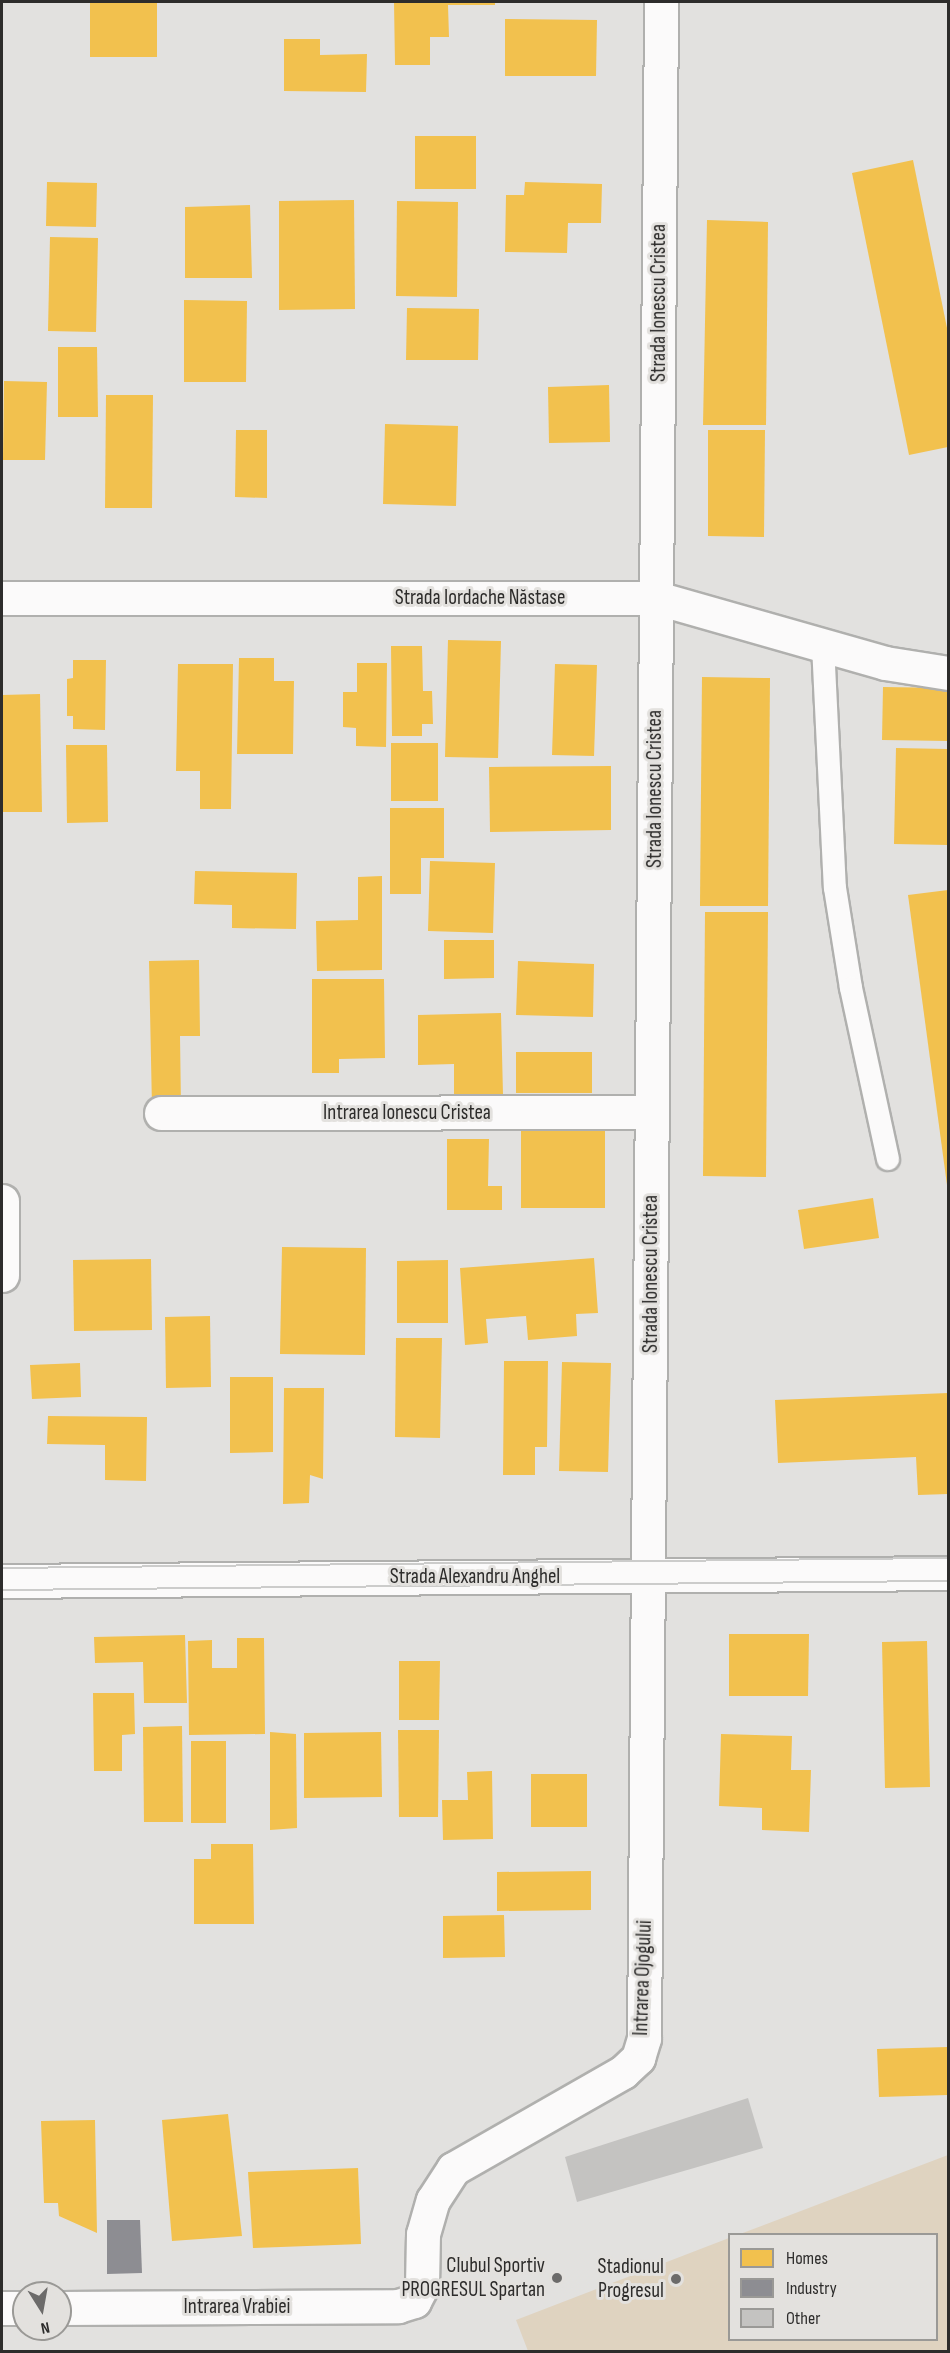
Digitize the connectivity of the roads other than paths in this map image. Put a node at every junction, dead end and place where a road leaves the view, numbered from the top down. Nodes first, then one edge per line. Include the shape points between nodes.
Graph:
1 (661, 2) edge
2 (2, 598) edge
3 (657, 598) junction
4 (823, 645) junction
5 (948, 673) edge
6 (652, 1112) junction
7 (161, 1113) dead end
8 (888, 1159) dead end
9 (2, 1201) edge
10 (2, 1275) edge
11 (948, 1573) edge
12 (649, 1575) junction
13 (2, 1581) edge
14 (414, 2301) joint
15 (72, 2308) edge

1 - 3 street, Strada Ionescu Cristea
2 - 3 street, Strada Iordache Năstase
3 - 4 street, Strada Iordache Năstase
3 - 6 street, Strada Ionescu Cristea
4 - 5 street, Strada Iordache Năstase via 924,672
4 - 8 lane via 835,888 851,988
6 - 7 street, Intrarea Ionescu Cristea
6 - 12 street, Strada Ionescu Cristea
9 - 10 street
11 - 12 street, Strada Alexandru Anghel
12 - 13 street, Strada Alexandru Anghel
12 - 14 street, Intrarea Ojogului via 644,2038 638,2058 623,2072 453,2169 433,2199 423,2234 422,2286
14 - 15 street, Intrarea Vrabiei via 398,2306

